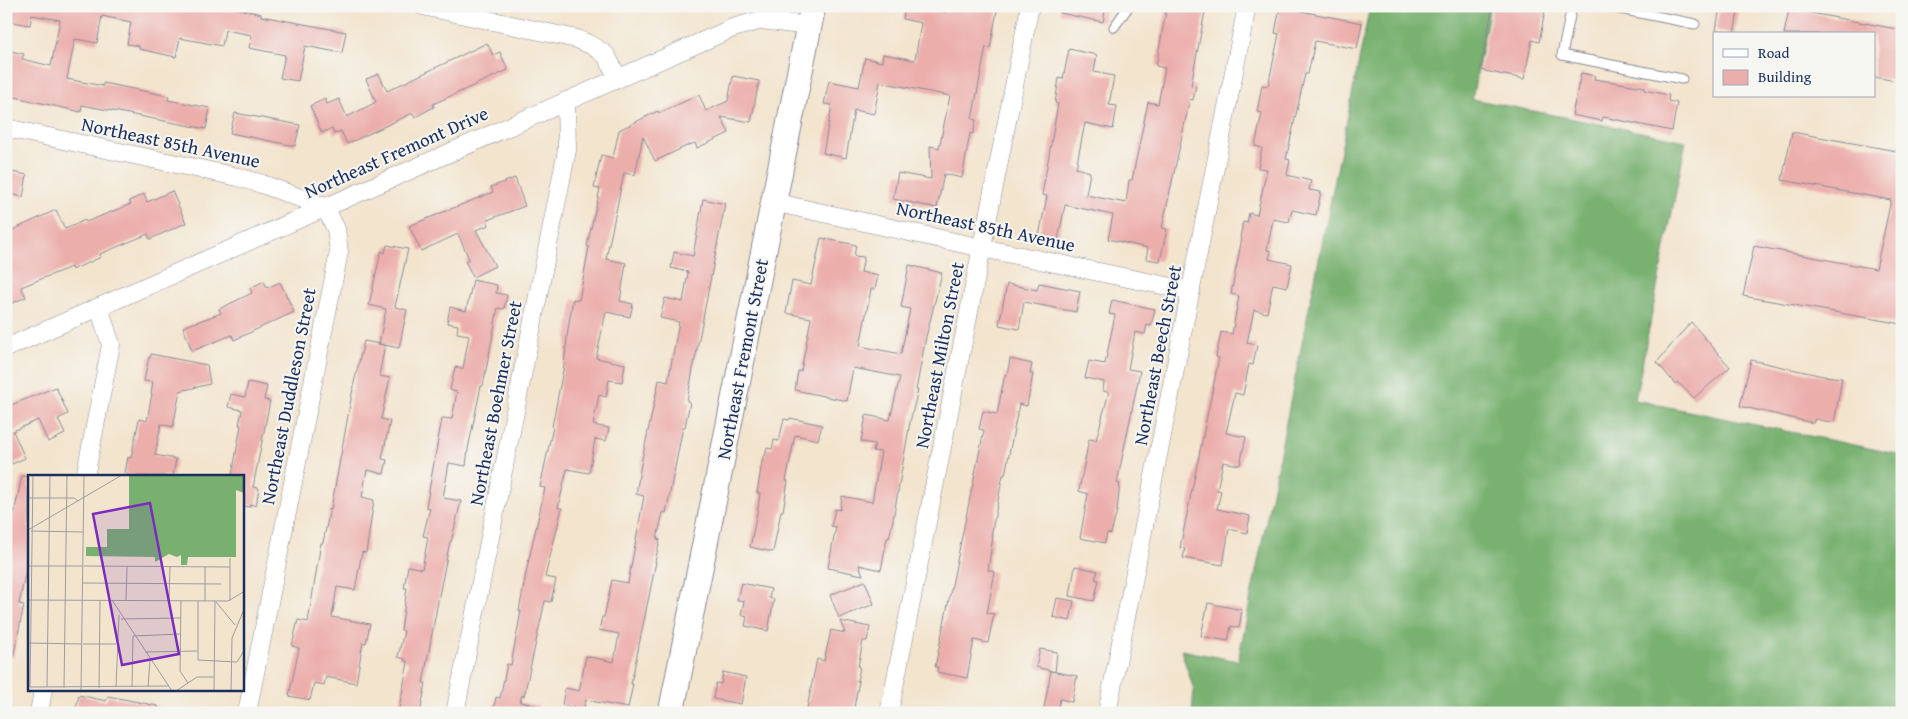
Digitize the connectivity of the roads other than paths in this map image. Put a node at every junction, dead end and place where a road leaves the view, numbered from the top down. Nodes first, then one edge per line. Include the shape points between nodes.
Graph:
1 (423, 6) edge
2 (1030, 6) edge
3 (1129, 6) edge
4 (1247, 6) edge
5 (1572, 6) edge
6 (1605, 6) edge
7 (811, 16) edge
8 (1694, 24) dead end
9 (1114, 27) dead end
10 (618, 78) junction
11 (1682, 79) dead end
12 (566, 101) junction
13 (6, 128) edge
14 (773, 202) junction
15 (325, 207) junction
16 (982, 248) junction
17 (1191, 291) junction
18 (99, 307) junction
19 (6, 348) edge
20 (85, 475) edge
21 (43, 692) edge
22 (39, 713) edge
23 (247, 713) edge
24 (455, 713) edge
25 (672, 713) edge
26 (889, 713) edge
27 (1107, 713) edge

1 - 10 street via 577,38 606,55
2 - 16 street, Northeast Milton Street
3 - 9 lane
4 - 17 street, Northeast Beech Street
5 - 11 lane via 1562,55
6 - 8 lane
7 - 10 street, Northeast Fremont Drive via 748,23
7 - 14 street, Northeast Fremont Street
10 - 12 street, Northeast Fremont Drive
12 - 15 street, Northeast Fremont Drive
12 - 24 street, Northeast Boehmer Street via 567,150
13 - 15 street, Northeast 85th Avenue via 238,177
14 - 16 street, Northeast 85th Avenue
14 - 25 street, Northeast Fremont Street
15 - 18 street, Northeast Fremont Drive
15 - 23 street, Northeast Duddleson Street via 336,229 339,252
16 - 17 street, Northeast 85th Avenue
16 - 26 street, Northeast Milton Street
17 - 27 street, Northeast Beech Street
18 - 19 street, Northeast Fremont Drive
18 - 20 street via 111,345
21 - 22 street

